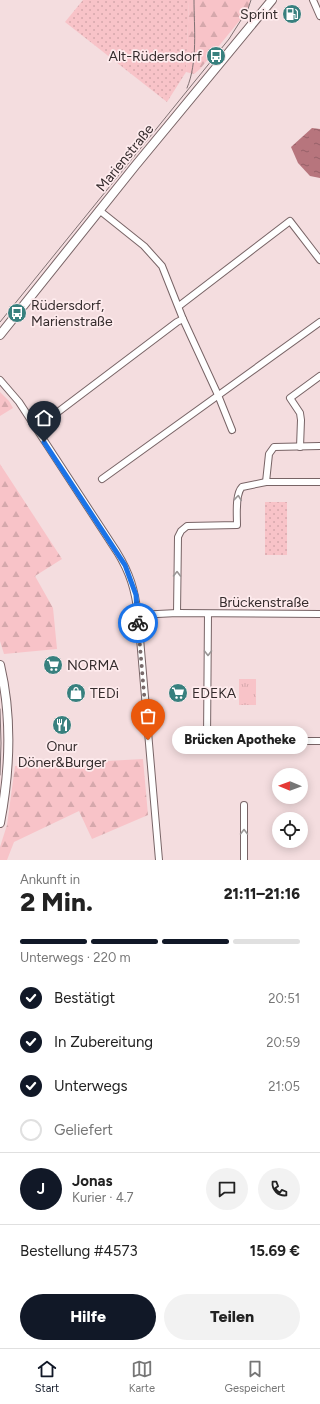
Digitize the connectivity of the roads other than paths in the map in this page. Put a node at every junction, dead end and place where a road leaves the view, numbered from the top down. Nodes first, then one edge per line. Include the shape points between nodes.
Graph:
1 (272, 0) edge
2 (313, 0) edge
3 (320, 16) edge
4 (99, 210) junction
5 (320, 260) edge
6 (179, 306) junction
7 (183, 319) junction
8 (320, 322) edge
9 (0, 335) edge
10 (320, 376) edge
11 (0, 380) edge
12 (218, 395) junction
13 (54, 415) dead end
14 (232, 430) dead end
15 (320, 446) edge
16 (300, 447) junction
17 (102, 479) dead end
18 (266, 482) junction
19 (320, 482) edge
20 (177, 613) junction
21 (138, 614) junction
22 (208, 614) junction
23 (320, 614) edge
24 (0, 664) edge
25 (320, 741) edge
26 (244, 805) dead end
27 (0, 823) edge
28 (159, 860) edge
29 (244, 860) edge

1 - 4 street, Marienstraße
2 - 3 street
4 - 6 street via 144,246 162,266
4 - 9 street, Marienstraße
5 - 6 street via 290,221
6 - 7 street
7 - 12 street
7 - 13 street
8 - 12 street
10 - 16 street via 290,398 300,414
11 - 21 street via 18,402 125,565 133,586
12 - 14 street
12 - 17 street
15 - 16 street
16 - 18 street via 274,447 269,454
18 - 19 street
20 -> 18 street via 180,531 187,526 237,525 239,490 242,487
20 - 21 street, Brückenstraße
20 - 22 street, Brückenstraße
21 - 28 street
22 - 23 street, Brückenstraße
22 -> 25 street, Brückenstraße via 207,739
24 - 27 street via 8,713 8,745
29 -> 26 street

